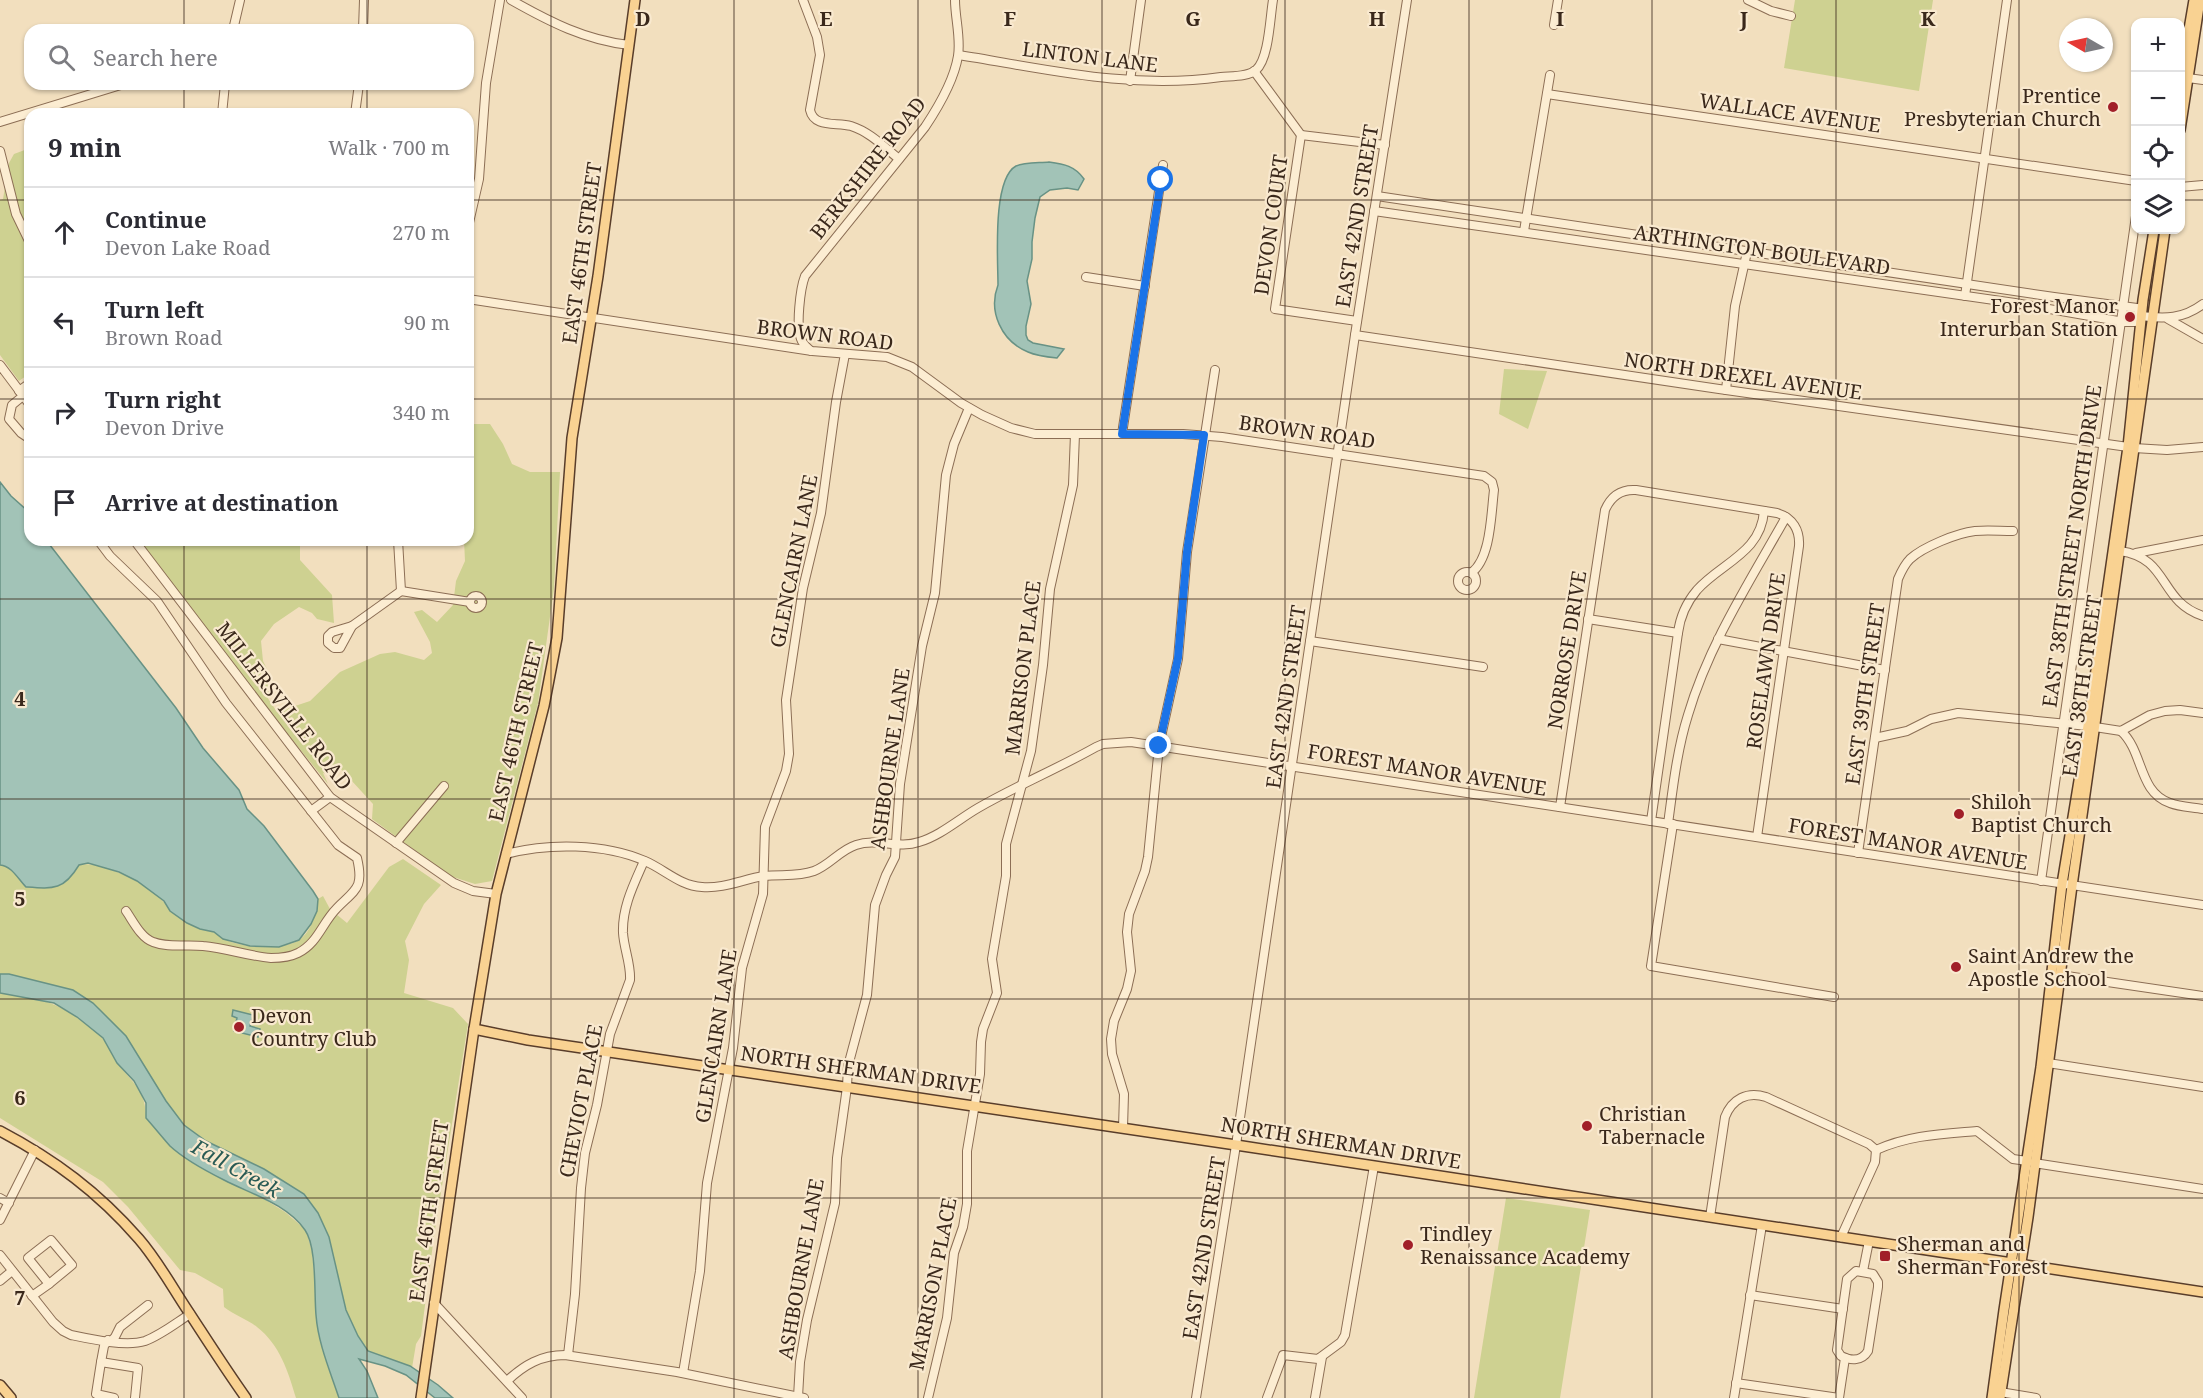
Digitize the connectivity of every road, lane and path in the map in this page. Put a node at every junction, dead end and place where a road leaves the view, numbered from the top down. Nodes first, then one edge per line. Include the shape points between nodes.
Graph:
1 (240, 0) edge
2 (364, 0) edge
3 (500, 0) edge
4 (511, 0) edge
5 (635, 0) edge
6 (803, 0) edge
7 (955, 0) edge
8 (1141, 0) edge
9 (1273, 0) edge
10 (1407, 0) edge
11 (1558, 0) edge
12 (1748, 0) edge
13 (2007, 0) edge
14 (2194, 0) edge
15 (2200, 0) edge
16 (1791, 16) dead end
17 (234, 24) edge
18 (363, 24) edge
19 (1554, 25) dead end
20 (629, 45) junction
21 (959, 55) junction
22 (1254, 71) junction
23 (2185, 72) edge
24 (1550, 75) dead end
25 (2185, 75) edge
26 (2185, 80) edge
27 (2203, 80) edge
28 (1130, 81) junction
29 (104, 90) edge
30 (224, 90) edge
31 (358, 90) edge
32 (1547, 94) junction
33 (46, 108) edge
34 (223, 108) edge
35 (356, 108) edge
36 (24, 115) edge
37 (0, 122) edge
38 (1300, 135) junction
39 (1385, 145) junction
40 (0, 151) edge
41 (1984, 158) junction
42 (899, 159) junction
43 (1163, 165) dead end
44 (2131, 180) edge
45 (2203, 185) edge
46 (2185, 187) edge
47 (1377, 196) junction
48 (474, 201) edge
49 (1374, 211) junction
50 (1526, 219) junction
51 (24, 231) edge
52 (1524, 231) junction
53 (2133, 234) edge
54 (2153, 234) edge
55 (2164, 234) edge
56 (1747, 252) junction
57 (1745, 264) junction
58 (1086, 277) dead end
59 (1966, 284) junction
60 (1145, 286) junction
61 (1965, 296) junction
62 (474, 300) edge
63 (2203, 304) edge
64 (2122, 305) junction
65 (2145, 317) junction
66 (591, 318) junction
67 (2168, 319) junction
68 (2120, 320) junction
69 (1357, 321) junction
70 (1355, 335) junction
71 (2203, 339) edge
72 (811, 351) junction
73 (845, 354) junction
74 (0, 365) edge
75 (1215, 370) dead end
76 (24, 390) edge
77 (1726, 390) junction
78 (21, 393) junction
79 (24, 397) edge
80 (969, 408) junction
81 (24, 433) edge
82 (1075, 434) junction
83 (1122, 434) junction
84 (1204, 435) junction
85 (2103, 445) junction
86 (2131, 447) junction
87 (2203, 447) edge
88 (1338, 454) junction
89 (1764, 511) junction
90 (1786, 517) junction
91 (2013, 531) dead end
92 (2203, 540) edge
93 (102, 546) edge
94 (139, 546) edge
95 (398, 546) edge
96 (2120, 551) junction
97 (2136, 553) junction
98 (1471, 573) dead end
99 (401, 591) junction
100 (470, 602) dead end
101 (2203, 616) edge
102 (1588, 619) junction
103 (352, 626) dead end
104 (1678, 633) junction
105 (1718, 639) junction
106 (1310, 641) junction
107 (1785, 650) junction
108 (1483, 667) dead end
109 (1885, 670) junction
110 (2203, 712) edge
111 (2064, 723) junction
112 (2092, 727) junction
113 (2121, 731) junction
114 (1875, 738) junction
115 (1159, 746) junction
116 (1293, 766) junction
117 (444, 786) dead end
118 (1022, 786) junction
119 (330, 798) junction
120 (1560, 807) junction
121 (2203, 809) edge
122 (311, 811) junction
123 (1651, 821) junction
124 (1671, 824) junction
125 (1757, 837) junction
126 (396, 843) junction
127 (896, 844) junction
128 (1858, 853) junction
129 (506, 854) junction
130 (645, 861) junction
131 (764, 876) junction
132 (2041, 881) junction
133 (2067, 885) junction
134 (496, 894) junction
135 (2203, 905) edge
136 (126, 911) dead end
137 (2060, 975) junction
138 (2203, 996) edge
139 (1834, 997) dead end
140 (474, 1029) junction
141 (606, 1051) junction
142 (2048, 1063) junction
143 (729, 1069) junction
144 (847, 1087) junction
145 (2203, 1087) edge
146 (975, 1106) junction
147 (1123, 1128) junction
148 (0, 1131) edge
149 (1236, 1145) junction
150 (36, 1150) junction
151 (1876, 1150) junction
152 (2030, 1162) junction
153 (1374, 1166) junction
154 (2203, 1189) edge
155 (0, 1198) edge
156 (9, 1203) junction
157 (1710, 1217) junction
158 (0, 1220) edge
159 (1762, 1225) junction
160 (1841, 1237) junction
161 (1869, 1241) junction
162 (0, 1255) edge
163 (2016, 1263) junction
164 (12, 1271) junction
165 (1863, 1271) junction
166 (0, 1281) edge
167 (49, 1284) junction
168 (2203, 1292) edge
169 (1750, 1295) junction
170 (32, 1296) junction
171 (434, 1303) junction
172 (148, 1305) dead end
173 (1843, 1309) junction
174 (190, 1314) junction
175 (109, 1340) junction
176 (568, 1355) junction
177 (1322, 1357) junction
178 (1845, 1358) junction
179 (101, 1362) junction
180 (683, 1373) junction
181 (507, 1381) junction
182 (1736, 1383) junction
183 (0, 1384) edge
184 (1997, 1396) edge
185 (11, 1398) edge
186 (114, 1398) edge
187 (135, 1398) edge
188 (246, 1398) edge
189 (421, 1398) edge
190 (522, 1398) edge
191 (801, 1398) edge
192 (928, 1398) edge
193 (1196, 1398) edge
194 (1268, 1398) edge
195 (1315, 1398) edge
196 (1734, 1398) edge
197 (1839, 1398) edge
198 (2036, 1398) edge

1 - 17 street
2 - 18 street
3 - 48 street via 486,83
4 - 20 street via 573,32
5 - 20 main road, EAST 46TH STREET
6 - 42 street via 820,55 812,117 818,122 860,129
7 - 21 street, BERKSHIRE ROAD
8 - 28 street
9 - 22 street via 1264,59
10 - 39 street, EAST 42ND STREET
11 - 19 street
12 - 16 street
13 - 41 street
14 - 23 main road
15 - 25 main road
20 - 66 main road, EAST 46TH STREET
21 - 28 street, LINTON LANE
21 - 42 street, BERKSHIRE ROAD via 938,107
22 - 28 street, LINTON LANE via 1190,81
22 - 38 street
24 - 32 street
26 - 27 street
29 - 33 street
30 - 34 street
31 - 35 street
32 - 41 street, WALLACE AVENUE
32 - 50 street
36 - 37 street
38 - 39 street
38 - 69 street, DEVON COURT via 1275,309
39 - 47 street, EAST 42ND STREET
40 - 51 street
41 - 44 street, WALLACE AVENUE
41 - 59 street
42 - 72 street, BERKSHIRE ROAD via 805,276 800,335
43 - 60 street
45 - 46 street
47 - 49 street, EAST 42ND STREET
47 - 50 street, ARTHINGTON BOULEVARD
49 - 52 street, ARTHINGTON BOULEVARD
49 - 69 street, EAST 42ND STREET
50 - 52 street
50 - 56 street, ARTHINGTON BOULEVARD
52 - 57 street, ARTHINGTON BOULEVARD
53 - 64 street, EAST 38TH STREET NORTH DRIVE
54 - 65 main road, EAST 38TH STREET via 2143,300
55 - 65 main road, EAST 38TH STREET
56 - 57 street
56 - 59 street, ARTHINGTON BOULEVARD
57 - 61 street, ARTHINGTON BOULEVARD
57 - 77 street via 1735,306
58 - 60 street
59 - 61 street
59 - 64 street, ARTHINGTON BOULEVARD
60 - 83 street
61 - 68 street, ARTHINGTON BOULEVARD
62 - 66 street, BROWN ROAD
63 - 67 street, ARTHINGTON BOULEVARD
64 - 65 street, ARTHINGTON BOULEVARD via 2137,308
64 - 68 street, EAST 38TH STREET NORTH DRIVE
65 - 67 street, ARTHINGTON BOULEVARD
65 - 68 street, ARTHINGTON BOULEVARD via 2134,322
65 - 86 main road, EAST 38TH STREET
66 - 72 street, BROWN ROAD
66 - 129 main road, EAST 46TH STREET via 572,438 557,638 546,698
67 - 71 street
68 - 85 street, EAST 38TH STREET NORTH DRIVE
69 - 70 street, EAST 42ND STREET
70 - 77 street, NORTH DREXEL AVENUE
70 - 88 street, EAST 42ND STREET
72 - 73 street, BROWN ROAD
73 - 80 street, BROWN ROAD via 875,354 904,362
73 - 131 street, GLENCAIRN LANE via 821,513 803,588 786,700 789,754 765,828
74 - 78 street
75 - 84 street
76 - 78 street
77 - 85 street, NORTH DREXEL AVENUE
78 - 79 street
78 - 81 street via 10,408 9,419
80 - 82 street, BROWN ROAD via 1023,431
80 - 127 street, ASHBOURNE LANE via 952,450 944,484 935,593 922,646 900,784
82 - 83 street, BROWN ROAD
82 - 118 street, MARRISON PLACE via 1073,486 1051,580 1040,692
83 - 84 street, BROWN ROAD
84 - 88 street, BROWN ROAD
84 - 115 street via 1187,552 1178,658
85 - 86 street, NORTH DREXEL AVENUE
85 - 111 street, EAST 38TH STREET NORTH DRIVE
86 - 87 street, NORTH DREXEL AVENUE
86 - 96 main road, EAST 38TH STREET
86 - 112 main road, EAST 38TH STREET
88 - 98 street, BROWN ROAD via 1490,479 1494,490 1485,553 1480,566
88 - 106 street, EAST 42ND STREET
89 - 90 street
89 - 102 street, NORROSE DRIVE via 1635,490 1621,492 1604,512
89 - 104 street via 1754,542 1696,591 1685,608
90 - 105 street
90 - 107 street, ROSELAWN DRIVE via 1795,525 1800,540
91 - 109 street, EAST 39TH STREET via 1963,533 1923,550 1906,564 1898,579
92 - 97 street
93 - 122 street via 157,601 226,703
94 - 119 street, MILLERSVILLE ROAD
95 - 99 street
96 - 97 street
96 - 112 main road, EAST 38TH STREET
97 - 101 street via 2155,568 2176,600
99 - 100 street
99 - 103 street
102 - 104 street
102 - 120 street, NORROSE DRIVE
104 - 123 street
105 - 107 street
105 - 124 street via 1681,738
106 - 108 street
106 - 116 street, EAST 42ND STREET
107 - 109 street
107 - 125 street, ROSELAWN DRIVE
109 - 114 street, EAST 39TH STREET
110 - 113 street via 2165,711
111 - 112 street
111 - 114 street via 1955,713
111 - 132 street, EAST 38TH STREET NORTH DRIVE
112 - 113 street
112 - 133 main road, EAST 38TH STREET
113 - 121 street via 2135,748 2145,779 2155,793 2169,803
114 - 128 street, EAST 39TH STREET
115 - 116 street, FOREST MANOR AVENUE
115 - 118 street, FOREST MANOR AVENUE via 1103,744
115 - 147 street via 1145,871 1128,920 1131,971 1111,1039 1124,1094
116 - 120 street, FOREST MANOR AVENUE
116 - 149 street, EAST 42ND STREET
117 - 126 street
118 - 127 street, FOREST MANOR AVENUE via 928,839
118 - 146 street, MARRISON PLACE via 1006,843 1006,876 992,959 997,993 982,1034
119 - 122 street
119 - 126 street, MILLERSVILLE ROAD
120 - 123 street, FOREST MANOR AVENUE
122 - 136 street via 338,845 357,858 360,871 357,888 309,946 298,953 268,957 154,943
123 - 124 street, FOREST MANOR AVENUE
124 - 125 street, FOREST MANOR AVENUE
124 - 139 street via 1651,966
125 - 128 street, FOREST MANOR AVENUE
126 - 134 street, MILLERSVILLE ROAD via 454,884
127 - 131 street, FOREST MANOR AVENUE via 858,844 812,872
127 - 144 street, ASHBOURNE LANE via 895,857 875,905 869,980 850,1054
128 - 132 street, FOREST MANOR AVENUE
129 - 130 street, FOREST MANOR AVENUE via 537,848 579,847
129 - 134 main road, EAST 46TH STREET
130 - 131 street, FOREST MANOR AVENUE via 697,887 717,887
130 - 141 street, CHEVIOT PLACE via 625,908 623,934 630,981
131 - 143 street, GLENCAIRN LANE via 762,899 742,968
132 - 133 street, FOREST MANOR AVENUE
133 - 135 street, FOREST MANOR AVENUE
133 - 137 main road, EAST 38TH STREET
133 - 152 main road, EAST 38TH STREET
134 - 140 main road, EAST 46TH STREET
137 - 138 street
137 - 142 main road, EAST 38TH STREET
140 - 141 main road, NORTH SHERMAN DRIVE
140 - 171 main road, EAST 46TH STREET
141 - 143 main road, NORTH SHERMAN DRIVE
141 - 176 street, CHEVIOT PLACE via 582,1173
142 - 145 street
142 - 152 main road, EAST 38TH STREET
143 - 144 main road, NORTH SHERMAN DRIVE
143 - 180 street, GLENCAIRN LANE via 707,1183 700,1271
144 - 146 main road, NORTH SHERMAN DRIVE
144 - 191 street, ASHBOURNE LANE via 835,1203 800,1362
146 - 147 main road, NORTH SHERMAN DRIVE
146 - 192 street, MARRISON PLACE via 967,1151 967,1204 954,1253 947,1318
147 - 149 main road, NORTH SHERMAN DRIVE
148 - 150 main road
149 - 153 main road, NORTH SHERMAN DRIVE
149 - 193 street, EAST 42ND STREET
150 - 156 street
150 - 174 main road via 79,1180 119,1217 153,1257
151 - 152 street via 1919,1136 1977,1131 2013,1159
151 - 157 street via 1766,1097 1745,1096 1732,1104 1725,1117
151 - 160 street via 1875,1162
152 - 154 street
152 - 163 main road, EAST 38TH STREET
153 - 157 main road, NORTH SHERMAN DRIVE
153 - 177 street via 1345,1335
155 - 156 street
156 - 158 street
157 - 159 main road, NORTH SHERMAN DRIVE
159 - 160 main road, NORTH SHERMAN DRIVE
159 - 169 street
160 - 161 main road, NORTH SHERMAN DRIVE
161 - 163 main road, NORTH SHERMAN DRIVE
161 - 165 street
162 - 164 street
163 - 168 main road, NORTH SHERMAN DRIVE
163 - 184 main road, EAST 38TH STREET
164 - 166 street
164 - 170 street
165 - 173 street via 1853,1272 1847,1280
165 - 178 street via 1873,1274 1878,1282 1868,1351 1861,1358
167 - 167 street via 72,1266 51,1240 28,1258
167 - 170 street
169 - 173 street
169 - 182 street
170 - 175 street via 63,1331
171 - 181 street
171 - 189 main road, EAST 46TH STREET
172 - 175 street
173 - 178 street via 1838,1350
174 - 175 street via 143,1342
174 - 188 main road
175 - 179 street
176 - 180 street
176 - 181 street via 534,1361
177 - 194 street via 1317,1360 1283,1355
177 - 195 street
178 - 197 street
179 - 186 street via 96,1394
179 - 187 street via 138,1368
180 - 191 street
181 - 190 street
182 - 196 street
182 - 197 street
183 - 185 main road
184 - 198 street

